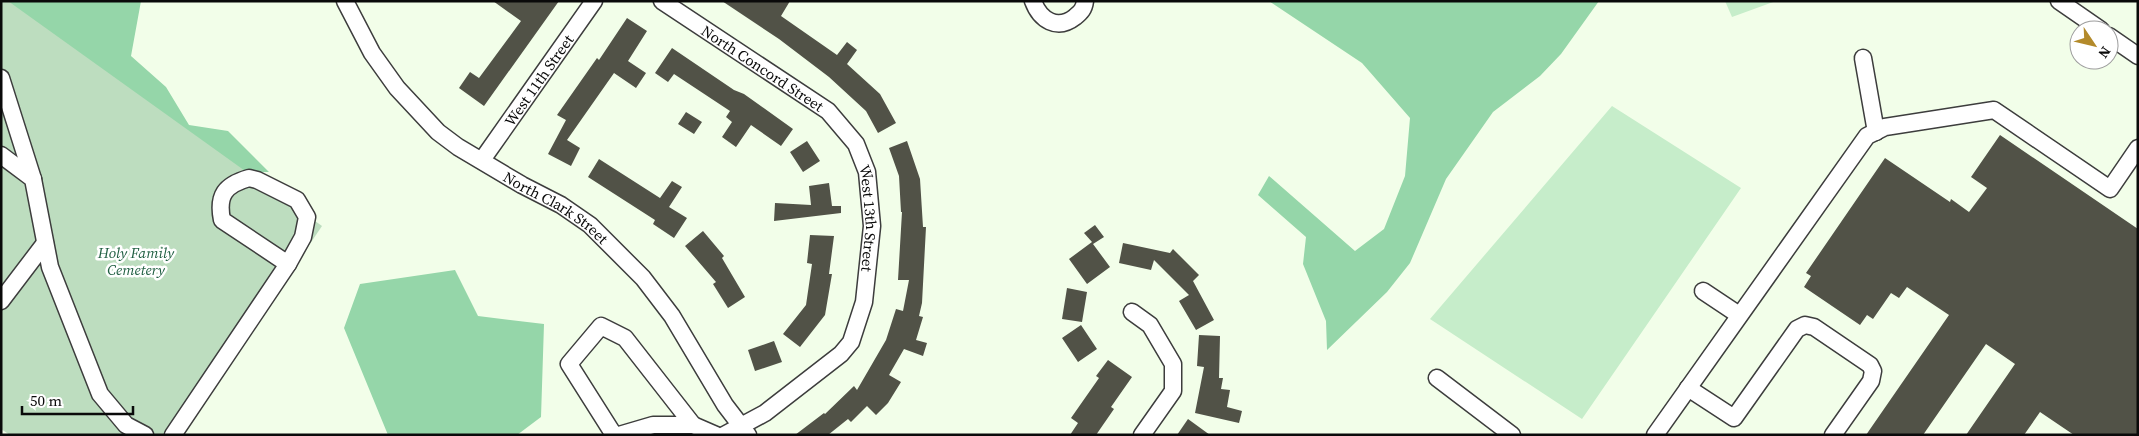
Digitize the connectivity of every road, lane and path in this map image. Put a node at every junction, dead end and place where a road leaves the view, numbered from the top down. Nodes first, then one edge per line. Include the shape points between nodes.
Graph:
1 (345, 1) edge
2 (594, 1) edge
3 (662, 1) edge
4 (1033, 1) edge
5 (1085, 1) edge
6 (2059, 1) edge
7 (2087, 20) edge
8 (2119, 43) edge
9 (2138, 56) edge
10 (1863, 58) dead end
11 (1, 78) edge
12 (1876, 132) junction
13 (856, 144) joint
14 (2138, 148) edge
15 (1, 155) edge
16 (482, 160) junction
17 (33, 179) junction
18 (45, 243) junction
19 (288, 264) junction
20 (1703, 292) dead end
21 (1, 301) edge
22 (1132, 312) dead end
23 (1739, 315) junction
24 (1437, 378) dead end
25 (1688, 388) junction
26 (693, 425) junction
27 (745, 430) edge
28 (145, 435) edge
29 (173, 435) edge
30 (614, 435) edge
31 (619, 435) edge
32 (716, 435) edge
33 (724, 435) edge
34 (1142, 435) edge
35 (1512, 435) edge
36 (1655, 435) edge
37 (1833, 435) edge

1 - 16 street, North Clark Street via 372,53 397,88 438,132
2 - 16 street, West 11th Street
3 - 13 street, North Concord Street via 828,111
4 - 5 street via 1045,20 1056,24 1070,21 1084,10
6 - 7 street
8 - 9 street
10 - 12 street
11 - 17 street
12 - 14 street via 1885,127 1994,110 2110,189
12 - 23 street via 1867,136
13 - 27 street, West 13th Street via 867,172 872,226 864,302 851,342 841,354
15 - 17 street
16 - 27 street, North Clark Street via 590,225 643,278 672,316 725,405
17 - 18 street
18 - 21 street
18 - 28 street via 50,267 100,394 126,425
19 - 19 street via 303,237 307,217 297,200 249,178 224,191 220,206 222,220
19 - 29 street
20 - 23 street
22 - 34 street via 1150,325 1173,364 1173,391
23 - 25 street
24 - 35 street
25 - 36 street
25 - 37 street via 1734,418 1797,329 1805,325 1814,327 1870,364 1874,371 1871,381
26 - 30 street via 625,338 602,326 569,364
26 - 31 street via 653,425
26 - 32 street
27 - 33 street, West 13th Street

